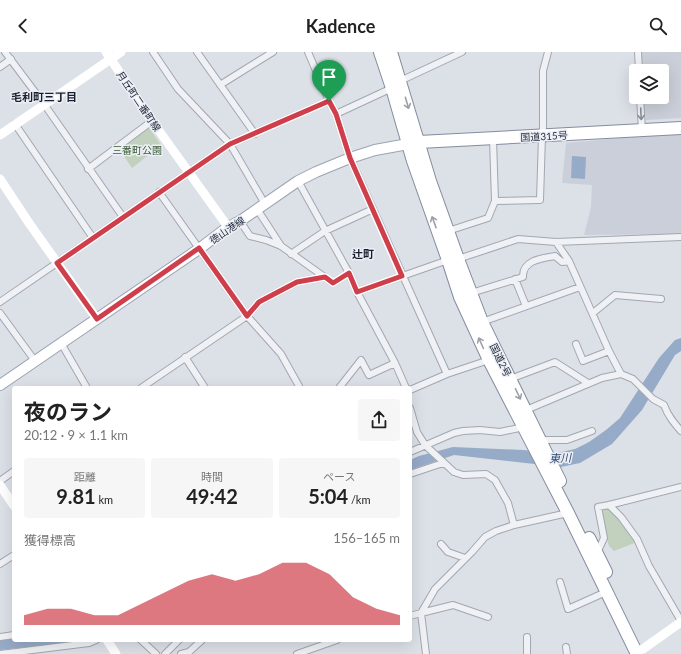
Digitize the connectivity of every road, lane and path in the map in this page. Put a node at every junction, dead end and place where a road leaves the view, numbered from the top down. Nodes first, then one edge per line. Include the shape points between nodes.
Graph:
1 (6, 52) edge
2 (121, 52) edge
3 (153, 52) edge
4 (197, 52) edge
5 (273, 52) edge
6 (308, 52) edge
7 (380, 52) edge
8 (391, 52) edge
9 (462, 52) edge
10 (548, 52) edge
11 (638, 52) edge
12 (108, 56) edge
13 (11, 59) junction
14 (639, 64) edge
15 (0, 67) edge
16 (396, 84) junction
17 (220, 85) junction
18 (329, 101) junction
19 (44, 104) junction
20 (640, 104) edge
21 (336, 114) junction
22 (152, 122) junction
23 (15, 124) junction
24 (681, 128) edge
25 (642, 131) junction
26 (255, 134) junction
27 (0, 135) edge
28 (542, 136) junction
29 (493, 139) junction
30 (413, 143) junction
31 (230, 144) junction
32 (350, 158) junction
33 (88, 169) junction
34 (189, 172) junction
35 (0, 180) edge
36 (298, 181) junction
37 (159, 192) junction
38 (495, 201) junction
39 (261, 206) junction
40 (373, 209) junction
41 (123, 217) junction
42 (240, 221) junction
43 (228, 227) junction
44 (325, 230) junction
45 (448, 232) junction
46 (681, 237) edge
47 (93, 238) junction
48 (556, 242) junction
49 (281, 246) junction
50 (199, 248) junction
51 (292, 254) junction
52 (453, 260) junction
53 (569, 261) junction
54 (57, 263) junction
55 (349, 273) junction
56 (402, 276) junction
57 (325, 277) junction
58 (515, 279) junction
59 (580, 287) junction
60 (357, 292) junction
61 (471, 293) junction
62 (661, 300) dead end
63 (0, 302) edge
64 (526, 306) junction
65 (0, 313) edge
66 (593, 313) junction
67 (247, 316) junction
68 (97, 319) junction
69 (482, 322) junction
70 (61, 343) junction
71 (576, 344) dead end
72 (609, 351) junction
73 (185, 357) junction
74 (489, 360) junction
75 (35, 361) junction
76 (395, 363) junction
77 (447, 374) junction
78 (621, 374) junction
79 (510, 379) junction
80 (588, 383) junction
81 (0, 385) edge
82 (86, 386) edge
83 (145, 386) edge
84 (204, 386) edge
85 (299, 386) edge
86 (340, 386) edge
87 (405, 386) edge
88 (412, 389) edge
89 (526, 410) junction
90 (412, 415) edge
91 (524, 427) junction
92 (592, 431) dead end
93 (681, 431) edge
94 (536, 441) junction
95 (424, 445) junction
96 (412, 451) edge
97 (443, 463) junction
98 (412, 473) edge
99 (12, 475) edge
100 (0, 481) edge
101 (556, 481) junction
102 (0, 485) edge
103 (681, 487) edge
104 (12, 503) edge
105 (609, 505) junction
106 (568, 513) junction
107 (514, 525) junction
108 (441, 544) dead end
109 (597, 553) junction
110 (12, 556) edge
111 (465, 558) junction
112 (0, 564) edge
113 (560, 582) dead end
114 (606, 592) junction
115 (421, 613) junction
116 (412, 615) edge
117 (488, 617) dead end
118 (681, 622) edge
119 (12, 635) edge
120 (0, 637) edge
121 (527, 637) dead end
122 (91, 642) edge
123 (108, 642) edge
124 (143, 642) edge
125 (177, 642) edge
126 (200, 642) edge
127 (332, 642) edge
128 (640, 652) edge
129 (0, 654) edge
130 (116, 654) edge
131 (156, 654) edge
132 (165, 654) edge
133 (181, 654) edge
134 (297, 654) edge
135 (426, 654) edge
136 (527, 654) edge

1 - 13 street
2 - 12 street
3 - 31 street via 178,89
4 - 17 street
5 - 17 street
6 - 18 street
7 - 16 highway, 国道2号
8 - 16 highway, 国道2号
9 - 16 street
10 - 28 street via 543,71
11 - 14 street
12 - 19 street
12 - 22 street, 月丘町二番町線
13 - 15 street
13 - 19 street
16 - 21 street
16 - 30 highway, 国道2号
17 - 26 street
18 - 21 street
18 - 26 street
19 - 23 street
19 - 33 street
20 -> 25 street
21 - 32 street
22 - 33 street
22 - 34 street, 月丘町二番町線
23 - 27 street
23 - 47 street
24 - 25 highway, 国道315号
25 - 28 highway, 国道315号
26 - 31 street
28 - 29 highway, 国道315号
28 - 38 street via 540,200
29 - 30 highway, 国道315号
29 - 38 street
30 - 32 main road, 徳山港線
30 - 45 highway, 国道2号
52 -> 30 highway, 国道2号
31 - 34 street
31 - 39 street
32 - 36 main road, 徳山港線
32 - 40 street
33 - 41 street
34 - 37 street
34 - 43 street, 月丘町二番町線
35 - 54 street
36 - 39 main road, 徳山港線
36 - 44 street
37 - 41 street
37 - 50 street
38 - 45 street via 488,218
39 - 42 main road, 徳山港線
39 - 49 street
40 - 44 street
40 - 56 street
41 - 47 street
42 - 43 main road, 徳山港線
42 - 49 street via 250,236
43 - 50 main road, 徳山港線
44 - 51 street
44 - 55 street
45 - 52 highway, 国道2号
46 - 48 street
47 - 54 street
48 - 52 street via 518,239
48 - 53 street
49 - 51 street
50 - 67 street
50 - 68 main road, 徳山港線
51 - 57 street
52 - 56 street
52 - 61 highway, 国道2号
74 -> 52 highway, 国道2号 via 460,297
53 - 58 street via 562,262 555,256 542,258 530,263 522,272 523,277
53 - 59 street
54 - 63 street
54 - 68 street
55 - 57 street via 333,283
55 - 60 street
56 - 60 street
56 - 77 street
57 - 67 street via 297,282 259,302
58 - 61 street
58 - 64 street
59 - 64 street
59 - 66 street
60 - 76 street
61 - 69 highway, 国道2号
62 - 66 street via 615,295
64 - 69 street
65 - 75 street
66 - 72 street
67 - 73 street
67 - 85 street via 281,354
68 - 70 main road, 徳山港線
69 - 79 highway, 国道2号
70 - 75 main road, 徳山港線
70 - 82 street
71 - 72 street via 583,361
72 - 78 street
73 - 83 street
73 - 84 street
74 - 77 street
74 - 91 highway, 国道2号
75 - 81 main road, 徳山港線
76 - 86 street via 369,375 360,360
76 - 87 street
77 - 88 street
78 - 80 street
78 - 93 street via 633,379 653,399 664,405
79 - 80 street via 556,362
79 -> 89 highway, 国道2号
80 - 89 street
89 - 94 highway, 国道2号
90 - 95 street
91 - 94 highway, 国道2号
91 - 95 street via 500,432 464,431
92 - 94 street via 567,440
94 - 101 highway, 国道2号
95 - 96 street
95 - 97 street
97 - 98 street
97 - 107 street via 454,472 463,475 486,474 495,480 508,503
99 - 100 street
101 - 106 highway, 国道2号
101 - 109 highway, 国道2号
102 - 104 street
103 - 105 street
105 - 109 street via 598,507 604,538
105 - 118 street via 637,539 649,566
106 - 107 street
106 - 114 highway, 国道2号
107 - 111 street via 485,537
108 - 111 street via 448,552
109 - 128 highway, 国道2号
110 - 112 street
111 - 115 street via 435,589
113 - 114 street via 568,609
114 - 128 highway, 国道2号
115 - 116 street
115 - 117 street via 453,605
115 - 135 street
118 - 128 street
119 - 120 street
121 - 136 street
122 - 129 street
123 - 130 street
124 - 131 street
125 - 132 street
126 - 133 street via 189,652
127 - 134 street

